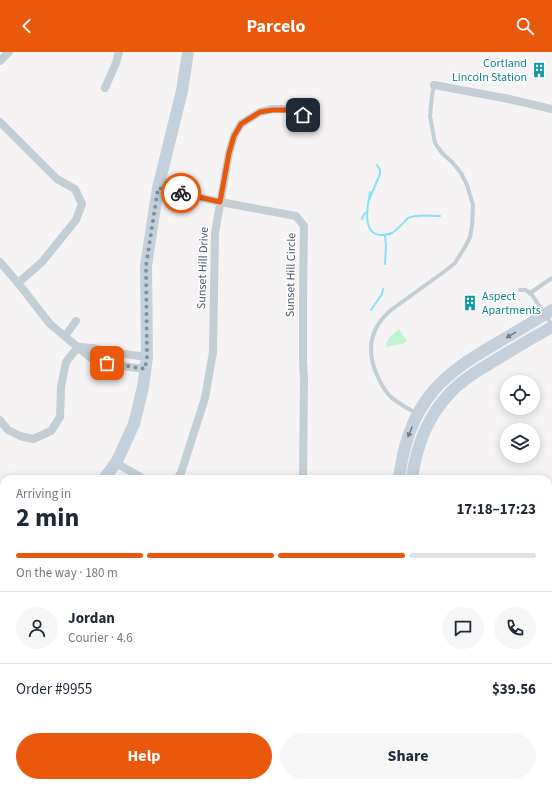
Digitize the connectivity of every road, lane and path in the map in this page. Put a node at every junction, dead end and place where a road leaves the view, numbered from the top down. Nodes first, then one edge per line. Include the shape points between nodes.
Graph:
1 (9, 52) edge
2 (119, 52) edge
3 (188, 52) edge
4 (0, 61) edge
5 (434, 85) joint
6 (105, 88) dead end
7 (552, 109) edge
8 (303, 115) dead end
9 (0, 122) edge
10 (158, 188) junction
11 (220, 202) junction
12 (0, 262) edge
13 (552, 278) edge
14 (18, 283) junction
15 (520, 290) dead end
16 (530, 293) junction
17 (548, 312) edge
18 (76, 321) dead end
19 (552, 326) edge
20 (65, 336) junction
21 (78, 347) junction
22 (146, 363) junction
23 (418, 414) junction
24 (0, 420) edge
25 (116, 462) junction
26 (107, 475) edge
27 (137, 475) edge
28 (180, 475) edge
29 (303, 475) edge
30 (399, 475) edge
31 (412, 475) edge

1 - 4 street
2 - 6 street
3 - 10 main road via 182,90
5 - 7 street
5 - 23 lane via 430,116 435,143 461,173 467,185 473,205 470,237 455,263 382,317 376,327 370,350 380,383 389,396
8 - 11 street, Sunset Hill Drive via 293,110 272,110 260,112 241,124 229,153
9 - 14 street via 57,179 76,189 82,204 76,220 42,262
10 - 11 street, Sunset Hill Circle
10 - 22 main road via 146,266
11 - 28 street, Sunset Hill Drive via 215,233 213,352 206,398
11 - 29 street, Sunset Hill Circle via 296,216 304,226
12 - 14 street
13 - 16 lane
14 - 20 street via 50,324
15 - 16 lane
16 - 17 lane
17 - 19 lane
17 -> 23 main road via 462,365 434,390
18 - 20 street
19 - 31 main road via 482,368 450,393 425,429
20 - 21 street
21 - 22 street via 110,352
21 - 22 street via 92,359 122,366
21 - 24 street via 66,362 61,387 60,417 51,431 33,439 8,430
22 - 25 main road via 134,424
23 -> 30 main road via 404,446
25 - 26 main road
25 - 27 street

